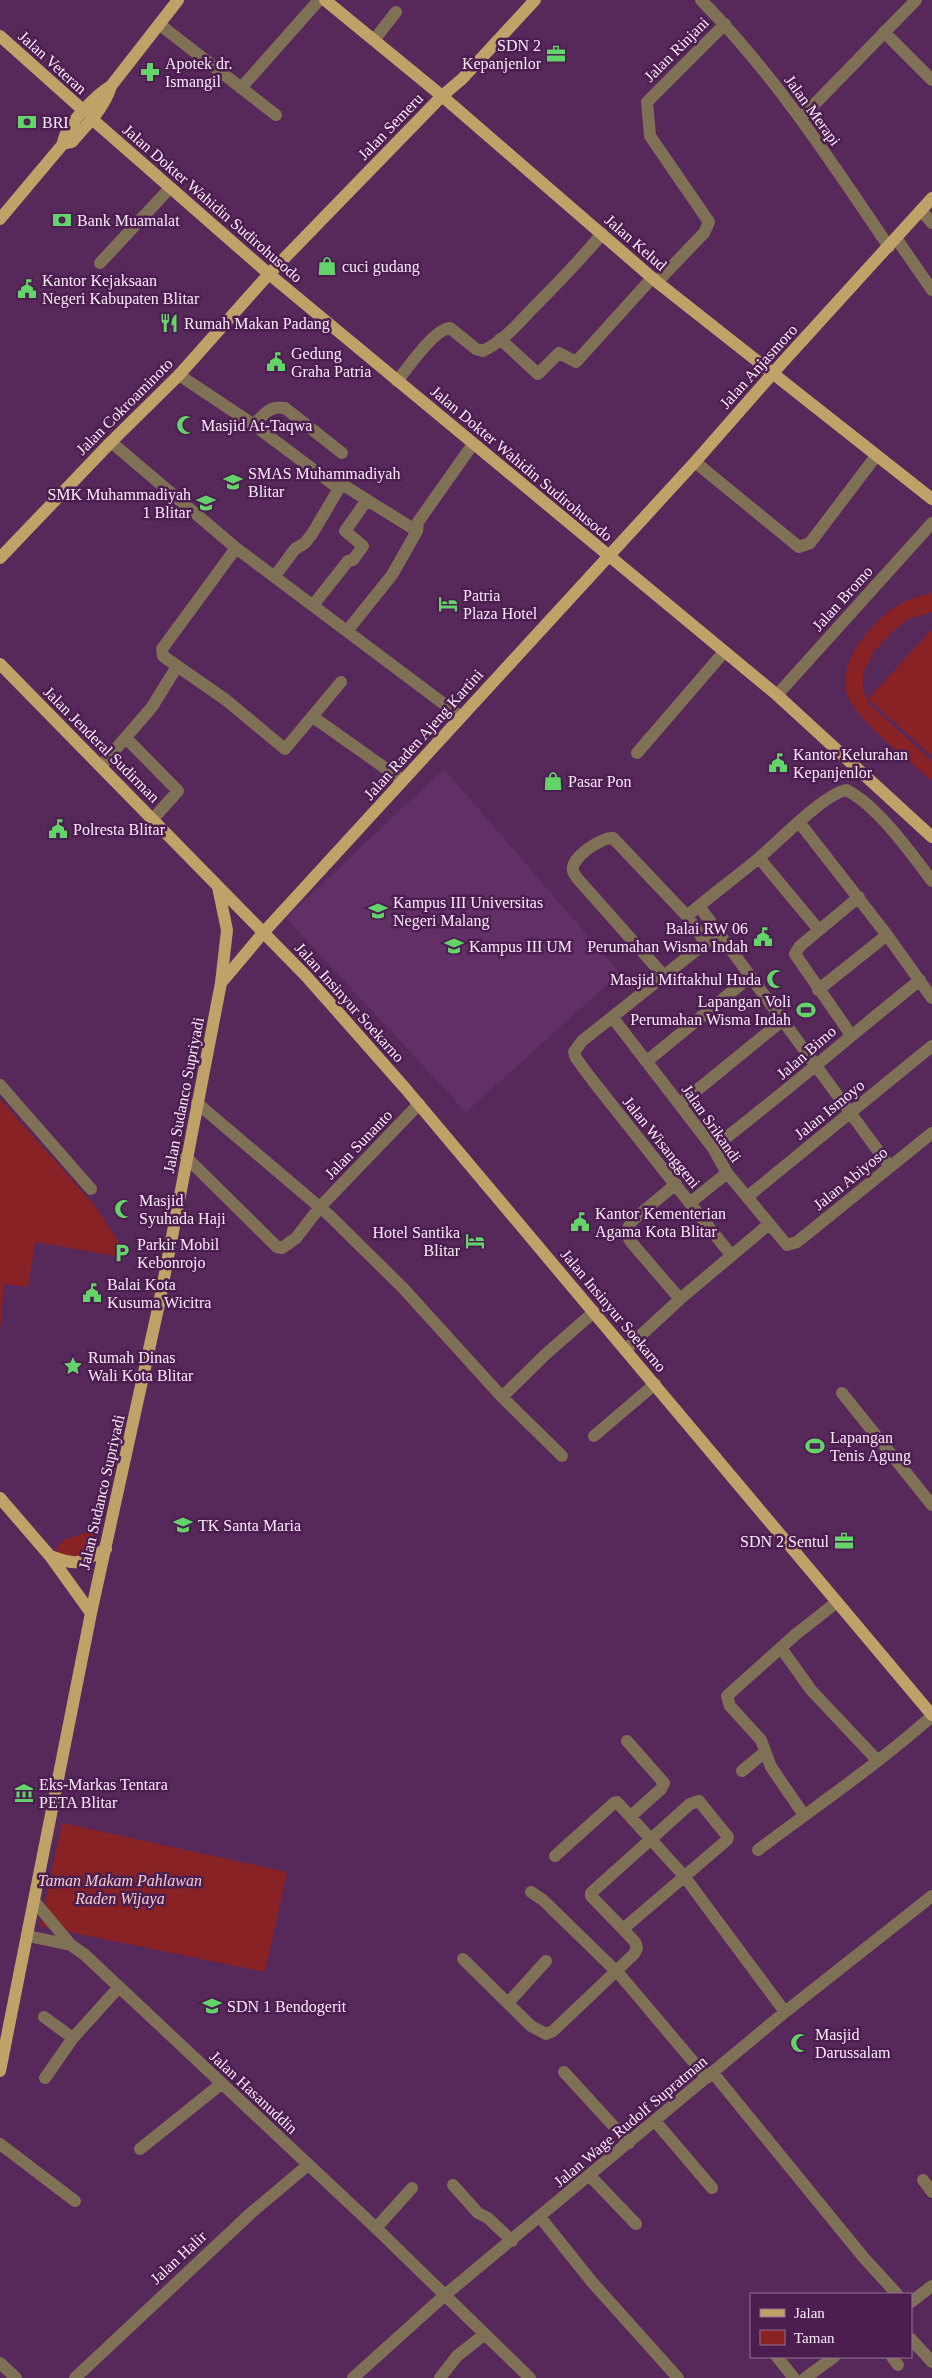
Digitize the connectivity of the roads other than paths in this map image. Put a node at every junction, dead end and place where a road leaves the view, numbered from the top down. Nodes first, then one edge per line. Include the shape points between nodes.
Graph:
1 (178, 0) edge
2 (319, 0) edge
3 (326, 0) edge
4 (535, 0) edge
5 (701, 0) edge
6 (916, 0) edge
7 (396, 12) dead end
8 (159, 24) junction
9 (725, 24) junction
10 (884, 32) junction
11 (0, 36) edge
12 (374, 40) junction
13 (932, 80) edge
14 (241, 88) junction
15 (442, 96) junction
16 (88, 115) junction
17 (276, 115) dead end
18 (801, 118) junction
19 (170, 188) junction
20 (932, 198) edge
21 (921, 210) junction
22 (0, 219) edge
23 (932, 223) edge
24 (602, 234) junction
25 (893, 242) junction
26 (100, 263) dead end
27 (269, 274) junction
28 (655, 280) junction
29 (932, 290) edge
30 (500, 339) junction
31 (772, 374) junction
32 (178, 375) junction
33 (397, 381) junction
34 (254, 425) junction
35 (111, 442) junction
36 (473, 444) junction
37 (342, 453) dead end
38 (876, 456) junction
39 (696, 462) junction
40 (341, 485) junction
41 (932, 499) edge
42 (367, 500) junction
43 (932, 523) edge
44 (417, 531) junction
45 (236, 548) junction
46 (608, 556) junction
47 (0, 558) edge
48 (275, 576) junction
49 (314, 604) junction
50 (347, 631) junction
51 (724, 652) junction
52 (176, 668) junction
53 (3, 673) edge
54 (341, 682) dead end
55 (777, 695) junction
56 (460, 716) junction
57 (313, 717) junction
58 (126, 739) junction
59 (637, 753) dead end
60 (101, 766) junction
61 (402, 780) junction
62 (153, 819) junction
63 (799, 822) junction
64 (931, 837) edge
65 (759, 858) junction
66 (932, 881) edge
67 (217, 884) junction
68 (859, 897) junction
69 (699, 906) junction
70 (687, 916) junction
71 (819, 930) junction
72 (719, 932) junction
73 (263, 933) junction
74 (887, 934) junction
75 (705, 942) junction
76 (664, 976) junction
77 (750, 976) junction
78 (221, 983) junction
79 (927, 987) edge
80 (818, 990) junction
81 (613, 1018) junction
82 (783, 1020) junction
83 (851, 1035) junction
84 (932, 1046) edge
85 (647, 1062) junction
86 (815, 1067) junction
87 (0, 1086) edge
88 (197, 1103) junction
89 (419, 1104) junction
90 (680, 1104) junction
91 (850, 1113) junction
92 (932, 1133) edge
93 (713, 1148) junction
94 (186, 1158) junction
95 (890, 1167) junction
96 (728, 1173) junction
97 (676, 1184) junction
98 (91, 1189) dead end
99 (747, 1197) junction
100 (690, 1202) junction
101 (320, 1207) junction
102 (768, 1225) junction
103 (787, 1245) joint
104 (731, 1255) junction
105 (680, 1299) junction
106 (594, 1312) junction
107 (626, 1349) junction
108 (655, 1384) junction
109 (842, 1394) dead end
110 (502, 1397) junction
111 (594, 1436) dead end
112 (562, 1456) dead end
113 (0, 1498) edge
114 (932, 1505) edge
115 (106, 1549) junction
116 (50, 1556) junction
117 (837, 1602) junction
118 (91, 1613) junction
119 (781, 1648) junction
120 (932, 1716) edge
121 (628, 1741) dead end
122 (765, 1752) junction
123 (877, 1760) junction
124 (742, 1771) dead end
125 (804, 1815) junction
126 (631, 1816) junction
127 (651, 1838) junction
128 (758, 1850) dead end
129 (555, 1856) dead end
130 (684, 1876) junction
131 (531, 1892) dead end
132 (932, 1896) edge
133 (35, 1902) junction
134 (623, 1929) junction
135 (28, 1936) junction
136 (70, 1944) junction
137 (463, 1959) dead end
138 (546, 1961) dead end
139 (618, 1972) junction
140 (118, 1987) junction
141 (508, 2003) junction
142 (785, 2012) junction
143 (44, 2017) dead end
144 (73, 2038) junction
145 (0, 2071) edge
146 (564, 2072) dead end
147 (710, 2076) junction
148 (45, 2078) dead end
149 (221, 2084) junction
150 (655, 2121) junction
151 (630, 2143) junction
152 (0, 2144) edge
153 (140, 2149) dead end
154 (308, 2165) junction
155 (590, 2176) junction
156 (923, 2180) dead end
157 (453, 2185) dead end
158 (412, 2188) dead end
159 (712, 2188) dead end
160 (932, 2192) edge
161 (75, 2201) dead end
162 (540, 2217) junction
163 (636, 2224) dead end
164 (376, 2228) junction
165 (512, 2241) junction
166 (932, 2286) edge
167 (896, 2293) edge
168 (445, 2295) junction
169 (912, 2301) edge
170 (485, 2334) junction
171 (912, 2340) edge
172 (778, 2358) edge
173 (833, 2358) edge
174 (932, 2362) edge
175 (0, 2363) edge
176 (16, 2378) edge
177 (74, 2378) edge
178 (354, 2378) edge
179 (440, 2378) edge
180 (530, 2378) edge
181 (678, 2378) edge
182 (794, 2378) edge
183 (805, 2378) edge

1 - 8 main road
2 - 14 street
3 - 12 main road, Jalan Kelud
4 - 15 main road, Jalan Semeru via 462,79
5 - 9 street, Jalan Merapi
6 - 10 street
7 - 12 street
8 - 14 street
8 - 16 main road via 111,86 108,98
9 - 18 street, Jalan Merapi
9 - 28 street, Jalan Rinjani via 647,102 650,136 709,222 704,233
10 - 13 street
10 - 18 street
11 - 16 main road, Jalan Veteran
12 - 15 main road, Jalan Kelud
14 - 17 street
15 - 24 main road, Jalan Kelud
15 - 27 main road, Jalan Semeru
16 - 19 main road, Jalan Dokter Wahidin Sudirohusodo
16 - 22 main road via 72,142 64,144
18 - 25 street, Jalan Merapi
19 - 26 street
19 - 27 main road, Jalan Dokter Wahidin Sudirohusodo
20 - 21 main road, Jalan Anjasmoro
21 - 23 street
21 - 25 main road, Jalan Anjasmoro
24 - 28 main road, Jalan Kelud
24 - 30 street via 560,283
25 - 29 street, Jalan Merapi
25 - 31 main road, Jalan Anjasmoro
27 - 32 main road, Jalan Cokroaminoto
27 - 33 main road, Jalan Dokter Wahidin Sudirohusodo
28 - 30 street via 576,362 559,353 538,374
28 - 31 main road, Jalan Kelud
30 - 33 street via 481,351 450,328 445,329 436,335
31 - 38 main road, Jalan Kelud
31 - 39 main road, Jalan Anjasmoro
32 - 34 street
32 - 35 main road, Jalan Cokroaminoto
33 - 36 main road, Jalan Dokter Wahidin Sudirohusodo
34 - 37 street via 268,410 278,406 285,408
34 - 40 street via 334,486
35 - 45 street
35 - 47 main road, Jalan Cokroaminoto
36 - 44 street via 418,522
36 - 46 main road, Jalan Dokter Wahidin Sudirohusodo
38 - 39 street via 810,542 799,547
38 - 41 main road, Jalan Kelud
39 - 46 main road, Jalan Anjasmoro
40 - 42 street
40 - 48 street via 306,543 295,550
42 - 44 street
42 - 49 street via 345,531 364,546
43 - 55 street, Jalan Bromo
44 - 50 street via 392,575
45 - 48 street
45 - 52 street via 162,649 163,656
46 - 51 main road, Jalan Dokter Wahidin Sudirohusodo
46 - 56 main road, Jalan Raden Ajeng Kartini
48 - 49 street
49 - 50 street
50 - 56 street
51 - 55 main road, Jalan Dokter Wahidin Sudirohusodo
51 - 59 street
52 - 57 street via 226,700 282,749 288,748
52 - 58 street via 152,707
53 - 60 main road, Jalan Jenderal Sudirman
54 - 57 street
55 - 64 main road, Jalan Dokter Wahidin Sudirohusodo
56 - 61 main road, Jalan Raden Ajeng Kartini
57 - 61 street
58 - 60 street
58 - 62 street via 178,791
60 - 62 main road, Jalan Jenderal Sudirman
61 - 73 main road, Jalan Raden Ajeng Kartini
62 - 67 main road, Jalan Jenderal Sudirman
63 - 65 street
63 - 66 street via 835,794 846,790 861,799 891,829
63 - 68 street
65 - 69 street
65 - 71 street
67 - 73 main road, Jalan Jenderal Sudirman
67 - 78 main road via 227,930
68 - 71 street
68 - 74 street
69 - 70 street
69 - 72 street
70 - 75 street
70 - 76 street via 612,838 602,839 574,864 577,878
71 - 80 street via 795,954
72 - 75 street
72 - 77 street
73 - 78 main road, Jalan Sudanco Supriyadi
73 - 89 main road, Jalan Insinyur Soekarno via 306,976
74 - 79 street
74 - 80 street
75 - 76 street
76 - 81 street
77 - 82 street
77 - 85 street
78 - 88 main road, Jalan Sudanco Supriyadi
79 - 83 street, Jalan Bimo
80 - 83 street
81 - 85 street, Jalan Srikandi
81 - 97 street, Jalan Wisanggeni via 577,1047 574,1052 576,1058
82 - 86 street
82 - 90 street
83 - 86 street, Jalan Bimo
84 - 91 street, Jalan Ismoyo
85 - 90 street, Jalan Srikandi
86 - 91 street
86 - 93 street, Jalan Bimo
87 - 98 street
88 - 94 main road, Jalan Sudanco Supriyadi
88 - 101 street
89 - 101 street, Jalan Sunanto
89 - 106 main road, Jalan Insinyur Soekarno
90 - 93 street, Jalan Srikandi
91 - 95 street
91 - 99 street, Jalan Ismoyo
92 - 95 street, Jalan Abiyoso
93 - 96 street, Jalan Srikandi
94 - 101 street, Jalan Sunanto via 277,1247 289,1244
94 - 115 main road, Jalan Sudanco Supriyadi
95 - 103 street, Jalan Abiyoso via 797,1242
96 - 99 street, Jalan Srikandi
96 - 100 street
97 - 100 street, Jalan Wisanggeni
97 - 105 street via 633,1220 627,1232 631,1242
99 - 102 street, Jalan Srikandi
100 - 104 street, Jalan Wisanggeni
101 - 110 street via 403,1288
102 - 103 street, Jalan Srikandi
102 - 104 street
104 - 105 street
105 - 107 street
106 - 107 main road, Jalan Insinyur Soekarno
106 - 110 street
107 - 108 main road, Jalan Insinyur Soekarno
108 - 111 street
108 - 117 main road, Jalan Insinyur Soekarno
109 - 114 street
110 - 112 street
113 - 116 main road
115 - 116 main road via 72,1564
115 - 118 main road, Jalan Sudanco Supriyadi
116 - 118 main road
117 - 119 street
117 - 120 main road, Jalan Insinyur Soekarno
118 - 133 main road, Jalan Sudanco Supriyadi
119 - 122 street via 727,1696 730,1706 758,1735
119 - 123 street via 811,1690
120 - 123 street
121 - 126 street via 664,1783
122 - 124 street
122 - 125 street via 776,1776
123 - 125 street via 858,1778
125 - 128 street
126 - 127 street
126 - 129 street via 614,1803
127 - 130 street
127 - 130 street via 690,1804 697,1800 700,1802 728,1839
127 - 134 street via 590,1894
130 - 134 street
130 - 142 street
131 - 139 street
132 - 142 street, Jalan Wage Rudolf Supratman
133 - 135 main road, Jalan Sudanco Supriyadi
133 - 136 street
134 - 139 street via 637,1948
135 - 136 street, Jalan Hasanuddin
135 - 145 main road, Jalan Sudanco Supriyadi
136 - 140 street, Jalan Hasanuddin
137 - 141 street
138 - 141 street
139 - 141 street via 546,2034 531,2026
139 - 147 street
140 - 144 street
140 - 149 street, Jalan Hasanuddin
142 - 147 street, Jalan Wage Rudolf Supratman
143 - 144 street
144 - 148 street
146 - 151 street
147 - 150 street, Jalan Wage Rudolf Supratman
147 - 167 street
149 - 153 street
149 - 154 street, Jalan Hasanuddin
150 - 151 street, Jalan Wage Rudolf Supratman
150 - 159 street
151 - 155 street, Jalan Wage Rudolf Supratman
152 - 161 street
154 - 164 street, Jalan Hasanuddin
154 - 177 street, Jalan Halir via 251,2213
155 - 162 street, Jalan Wage Rudolf Supratman
155 - 163 street
156 - 160 street
157 - 165 street via 478,2213
158 - 164 street
162 - 165 street, Jalan Wage Rudolf Supratman
162 - 181 street via 592,2282
164 - 168 street, Jalan Hasanuddin
165 - 168 street, Jalan Wage Rudolf Supratman
166 - 169 street
168 - 170 street, Jalan Hasanuddin
168 - 178 street, Jalan Wage Rudolf Supratman
170 - 179 street via 460,2353
170 - 180 street, Jalan Hasanuddin
171 - 174 street
172 - 182 street
173 - 183 street
175 - 176 street

